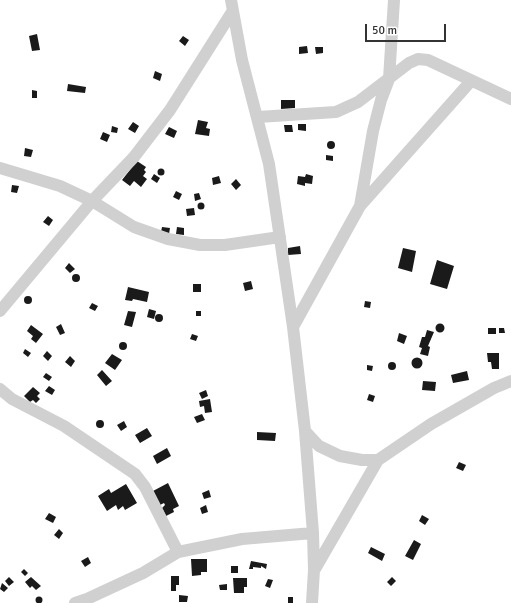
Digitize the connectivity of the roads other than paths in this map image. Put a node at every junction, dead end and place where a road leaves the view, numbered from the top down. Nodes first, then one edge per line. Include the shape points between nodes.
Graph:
1 (394, 0) edge
2 (232, 6) edge
3 (389, 79) junction
4 (471, 81) junction
5 (511, 99) edge
6 (258, 118) junction
7 (0, 168) edge
8 (92, 201) junction
9 (360, 206) junction
10 (280, 237) junction
11 (0, 311) edge
12 (293, 327) junction
13 (511, 381) edge
14 (0, 389) edge
15 (305, 431) junction
16 (378, 460) junction
17 (313, 533) junction
18 (178, 552) junction
19 (314, 570) junction
20 (75, 603) edge
21 (312, 603) edge

1 - 3 street
2 - 6 street via 242,60
2 - 8 street via 170,110 134,157
3 - 4 street via 418,59 428,60
3 - 6 street via 358,102 336,112
3 - 9 street via 373,131
4 - 5 street
4 - 9 street
6 - 10 street via 269,164
7 - 8 street via 60,186
8 - 10 street via 134,227 168,239 200,245 225,245
8 - 11 street
9 - 12 street
10 - 12 street
12 - 15 street
13 - 16 street via 431,424
14 - 18 street via 12,399 64,426 135,474 145,487
15 - 16 street via 319,446 340,456
15 - 17 street
16 - 19 street
17 - 18 street via 242,539
17 - 19 street
18 - 20 street via 143,573
19 - 21 street

